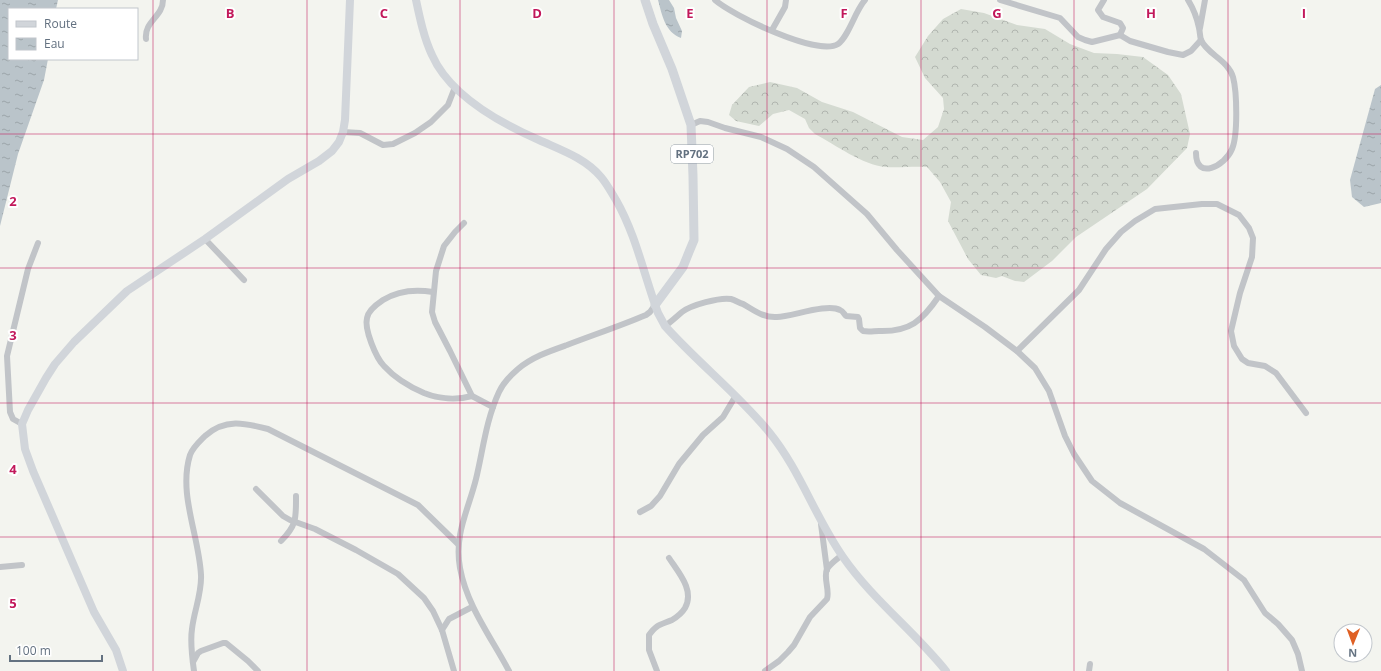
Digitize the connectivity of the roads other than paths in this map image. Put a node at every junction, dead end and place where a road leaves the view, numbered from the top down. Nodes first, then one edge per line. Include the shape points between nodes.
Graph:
1 (163, 0) edge
2 (350, 0) edge
3 (416, 0) edge
4 (645, 0) edge
5 (715, 0) edge
6 (786, 0) edge
7 (865, 0) edge
8 (1000, 0) edge
9 (1104, 0) edge
10 (1188, 0) edge
11 (1205, 0) edge
12 (722, 3) edge
13 (772, 30) junction
14 (1200, 30) junction
15 (1120, 35) junction
16 (146, 39) dead end
17 (1201, 40) junction
18 (455, 87) junction
19 (691, 125) junction
20 (343, 132) junction
21 (1196, 153) dead end
22 (464, 223) dead end
23 (205, 240) junction
24 (38, 243) dead end
25 (244, 280) dead end
26 (433, 292) junction
27 (939, 296) junction
28 (655, 305) junction
29 (665, 326) junction
30 (1017, 350) junction
31 (472, 396) junction
32 (736, 397) junction
33 (493, 407) junction
34 (1306, 413) dead end
35 (22, 424) junction
36 (256, 489) dead end
37 (296, 496) dead end
38 (640, 512) dead end
39 (820, 518) junction
40 (294, 522) junction
41 (281, 541) dead end
42 (458, 544) junction
43 (842, 555) junction
44 (668, 558) dead end
45 (22, 564) dead end
46 (0, 567) edge
47 (827, 570) junction
48 (472, 607) junction
49 (449, 619) junction
50 (437, 620) junction
51 (442, 630) junction
52 (192, 663) junction
53 (1090, 664) dead end
54 (123, 671) edge
55 (194, 671) edge
56 (258, 671) edge
57 (454, 671) edge
58 (509, 671) edge
59 (657, 671) edge
60 (765, 671) edge
61 (946, 671) edge
62 (1089, 671) edge
63 (1302, 671) edge

1 - 16 street via 160,12 146,30
2 - 20 main road
3 - 18 main road via 424,36 432,57
4 - 19 main road, RP702
5 - 12 street
6 - 13 street via 785,7
7 - 13 street via 842,40 833,46 815,46
8 - 15 street via 1060,18 1078,37 1085,40 1092,42
9 - 15 street via 1098,10 1103,17 1120,23 1123,28
10 - 14 street
11 - 14 street
12 - 13 street via 737,15
14 - 17 street
15 - 17 street via 1130,41 1183,55 1191,51
17 - 21 street via 1228,67 1233,77 1235,127 1232,150 1220,165 1209,169 1203,168 1198,165
18 - 20 street via 448,105 431,122 393,144 383,145 360,133
18 - 28 main road via 473,103 513,129 591,166 607,185 627,220
19 - 27 street via 700,121 708,122 761,137 788,149 814,166 867,214
19 - 28 main road, RP702 via 694,240 683,267
20 - 23 main road via 332,151 288,179
22 - 26 street via 444,246
23 - 25 street
23 - 35 main road via 127,291 87,328 55,364
24 - 35 street via 28,269 7,356 10,412 13,419
26 - 31 street via 431,307 434,322
26 - 31 street via 407,291 380,302 366,319 372,343 383,365 425,393 447,398
27 - 29 street via 918,322 910,327 892,331 863,331 858,317 846,316 836,308 771,317 726,299 691,307
27 - 30 street
28 - 29 main road
28 - 33 street via 646,315 525,363 506,380
29 - 32 main road
30 - 34 street via 1079,290 1106,249 1135,221 1155,209 1217,204 1239,215 1253,238 1252,257 1231,331 1234,346 1242,359 1248,363 1265,366 1276,373
30 - 63 street via 1035,368 1049,390 1065,436 1092,481 1120,503 1204,549 1244,580 1266,613 1292,640
31 - 33 street
32 - 38 street via 723,417 703,435 679,464 660,496 651,506
32 - 39 main road via 769,432 790,462
33 - 42 street
35 - 54 main road via 25,449 33,471 94,612 116,650
36 - 40 street via 283,516
37 - 40 street
39 - 43 main road
39 - 47 street
40 - 41 street via 292,529
40 - 50 street via 336,539 398,574 424,598
42 - 48 street via 460,568
42 - 52 street via 418,505 268,429 241,423 223,425 212,430 195,446 190,454 187,474 187,494 201,583 191,630
43 - 47 street
43 - 61 main road via 853,571
44 - 59 street via 687,588 689,599 683,612 672,620 658,624 649,635 649,650
45 - 46 street
47 - 60 street via 828,599 810,617 788,652
48 - 49 street
48 - 58 street
49 - 50 street
49 - 51 street
50 - 51 street
51 - 57 street
52 - 55 street
52 - 56 street via 200,651 226,643
53 - 62 street

